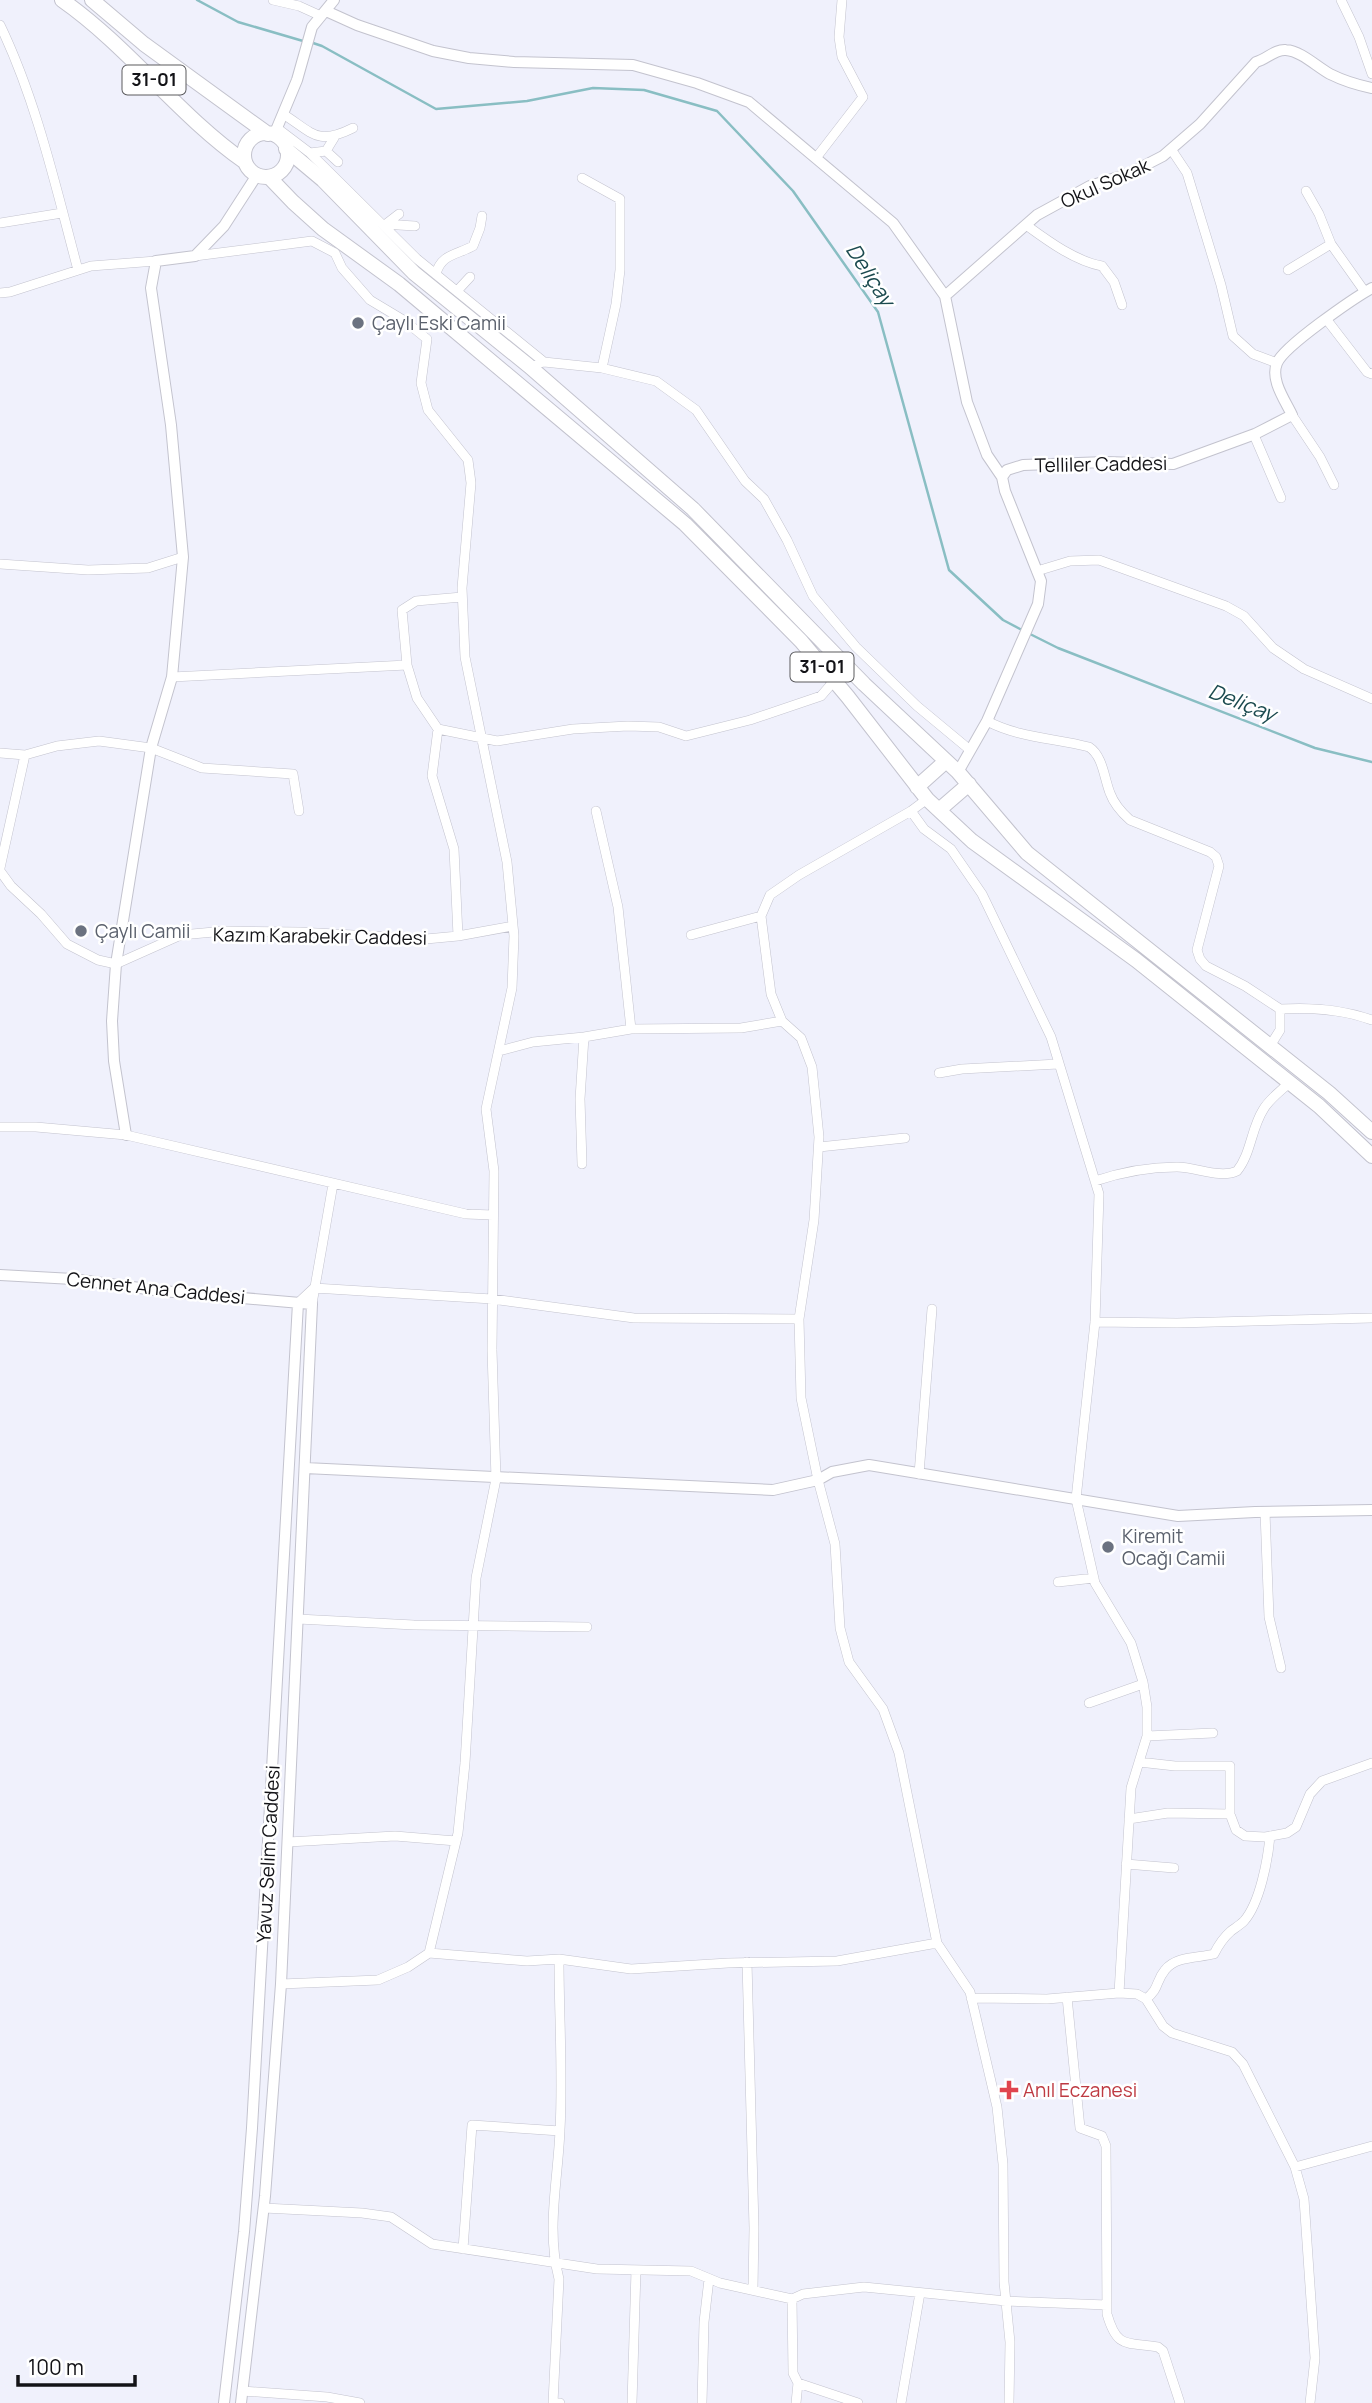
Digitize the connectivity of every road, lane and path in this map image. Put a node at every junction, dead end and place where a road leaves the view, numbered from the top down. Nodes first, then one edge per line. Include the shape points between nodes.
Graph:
1 (62, 0) edge
2 (92, 0) edge
3 (273, 0) edge
4 (334, 0) edge
5 (842, 0) edge
6 (1341, 0) edge
7 (299, 3) edge
8 (323, 14) junction
9 (0, 25) edge
10 (1372, 74) edge
11 (1372, 88) edge
12 (283, 114) junction
13 (353, 128) dead end
14 (273, 132) junction
15 (334, 138) junction
16 (286, 149) junction
17 (1171, 149) junction
18 (326, 151) junction
19 (310, 153) junction
20 (816, 158) junction
21 (245, 162) junction
22 (338, 162) dead end
23 (263, 176) junction
24 (582, 178) dead end
25 (1306, 191) dead end
26 (62, 213) junction
27 (399, 214) dead end
28 (482, 216) dead end
29 (0, 223) edge
30 (384, 224) junction
31 (1026, 225) junction
32 (415, 226) dead end
33 (1331, 244) junction
34 (195, 256) junction
35 (156, 261) junction
36 (78, 270) junction
37 (1288, 270) dead end
38 (436, 274) junction
39 (470, 277) dead end
40 (1368, 290) edge
41 (457, 291) junction
42 (0, 293) edge
43 (945, 296) junction
44 (1122, 305) dead end
45 (1327, 320) junction
46 (544, 362) junction
47 (1277, 363) junction
48 (529, 366) junction
49 (602, 368) junction
50 (1372, 374) edge
51 (1292, 415) junction
52 (1254, 435) junction
53 (1002, 477) junction
54 (1334, 485) dead end
55 (1281, 498) dead end
56 (183, 557) junction
57 (0, 565) edge
58 (1037, 571) junction
59 (463, 597) junction
60 (407, 665) junction
61 (172, 677) junction
62 (834, 681) junction
63 (1372, 699) edge
64 (987, 720) junction
65 (438, 729) junction
66 (481, 738) junction
67 (152, 748) junction
68 (970, 750) junction
69 (0, 753) edge
70 (25, 755) junction
71 (946, 761) junction
72 (958, 772) junction
73 (969, 784) junction
74 (917, 787) junction
75 (927, 799) junction
76 (939, 810) junction
77 (299, 811) dead end
78 (596, 811) dead end
79 (911, 811) junction
80 (0, 869) edge
81 (761, 916) junction
82 (513, 926) junction
83 (691, 935) dead end
84 (458, 936) junction
85 (116, 964) junction
86 (1280, 1009) junction
87 (1372, 1020) edge
88 (782, 1021) junction
89 (631, 1030) junction
90 (584, 1037) junction
91 (1270, 1046) junction
92 (499, 1051) junction
93 (1058, 1064) junction
94 (939, 1073) dead end
95 (1290, 1082) junction
96 (0, 1127) edge
97 (1372, 1132) edge
98 (126, 1135) junction
99 (905, 1138) dead end
100 (819, 1147) junction
101 (1372, 1156) edge
102 (582, 1164) dead end
103 (1095, 1181) junction
104 (333, 1184) junction
105 (493, 1215) junction
106 (0, 1275) edge
107 (314, 1288) junction
108 (492, 1298) junction
109 (298, 1303) junction
110 (312, 1304) junction
111 (932, 1309) dead end
112 (1372, 1318) edge
113 (799, 1319) junction
114 (1096, 1322) junction
115 (305, 1468) junction
116 (919, 1474) junction
117 (496, 1479) junction
118 (818, 1480) junction
119 (1076, 1499) junction
120 (1372, 1510) edge
121 (1265, 1511) junction
122 (1094, 1578) junction
123 (1058, 1582) dead end
124 (298, 1619) junction
125 (473, 1626) junction
126 (586, 1627) dead end
127 (1281, 1668) dead end
128 (1143, 1684) junction
129 (1089, 1703) dead end
130 (1213, 1733) dead end
131 (1147, 1737) junction
132 (1139, 1762) junction
133 (1372, 1763) edge
134 (1230, 1814) junction
135 (1129, 1819) junction
136 (1270, 1836) junction
137 (456, 1840) junction
138 (288, 1842) junction
139 (1126, 1864) junction
140 (1174, 1868) dead end
141 (937, 1943) junction
142 (429, 1953) junction
143 (559, 1959) junction
144 (747, 1962) junction
145 (261, 1984) junction
146 (281, 1984) junction
147 (1119, 1993) junction
148 (1067, 1997) junction
149 (971, 1998) junction
150 (1146, 1999) junction
151 (560, 2131) junction
152 (1372, 2147) edge
153 (1295, 2166) junction
154 (264, 2208) junction
155 (463, 2249) junction
156 (555, 2263) junction
157 (636, 2270) junction
158 (709, 2279) junction
159 (753, 2289) junction
160 (920, 2293) junction
161 (792, 2299) junction
162 (1006, 2301) junction
163 (1107, 2305) junction
164 (798, 2383) junction
165 (241, 2397) edge
166 (224, 2403) edge
167 (360, 2403) edge
168 (560, 2403) edge
169 (632, 2403) edge
170 (702, 2403) edge
171 (796, 2403) edge
172 (858, 2403) edge
173 (901, 2403) edge
174 (1009, 2403) edge
175 (1180, 2403) edge
176 (1310, 2403) edge

1 - 21 highway, 31-01 via 133,59 191,119
2 - 14 highway, 31-01 via 144,44
3 - 7 street
4 - 8 street
5 - 20 street via 842,57 863,97
6 - 10 street
7 - 8 street
8 - 12 street via 312,27
8 - 20 street via 405,43 457,55 514,62 633,65 697,83 749,102
9 - 26 street via 17,60
11 - 17 street, Okul Sokak via 1354,85 1289,49 1276,51 1256,62
12 - 14 street
12 - 15 street via 317,137
13 - 15 street
14 - 16 highway
14 - 19 street
14 - 21 highway via 251,139
15 - 18 street
16 - 23 highway via 280,172
16 - 48 highway, 31-01 via 415,273
17 - 31 street, Okul Sokak via 1128,174 1090,186
17 - 47 street via 1187,173 1233,336 1254,354
18 - 19 street
18 - 22 street
19 - 30 street
20 - 43 street via 894,223
21 - 23 highway
23 - 34 street
23 - 62 highway, 31-01 via 685,524
24 - 49 street via 620,199 620,270
25 - 33 street
26 - 29 street
26 - 36 street
27 - 30 street
28 - 38 street via 473,246 445,257
30 - 32 street
30 - 38 street
31 - 43 street, Okul Sokak
31 - 44 street via 1049,242 1102,266
33 - 37 street
33 - 40 street
34 - 35 street
34 - 59 street via 312,241 335,253 370,300 427,338 421,383 428,410 468,460 471,483
35 - 36 street
35 - 56 street via 151,288 171,425
36 - 42 street
38 - 41 street
39 - 41 street
40 - 45 street
41 - 46 street
43 - 53 street via 967,402 987,455
45 - 47 street via 1290,347
45 - 50 street
46 - 48 street
46 - 49 street
47 - 51 street via 1276,380
48 - 71 highway, 31-01 via 693,509
49 - 68 street via 656,381 696,410 744,481 764,499 813,596 865,656
51 - 52 street, Telliler Caddesi
51 - 54 street
52 - 53 street, Telliler Caddesi via 1173,464 1023,465 1007,470
52 - 55 street
53 - 58 street
56 - 57 street via 148,568
56 - 61 street
58 - 63 street via 1070,561 1100,560 1226,606 1244,616 1273,648 1304,670
58 - 64 street via 1041,582 1038,604
59 - 60 street via 416,601 402,610
59 - 66 street via 465,657
60 - 61 street
60 - 65 street via 417,698
61 - 67 street
62 - 66 street via 821,696 686,736 659,727 628,726 497,741
62 - 74 highway, 31-01
64 - 68 street
64 - 86 street via 1021,734 1089,747 1097,752 1120,812 1216,857 1219,866 1197,950 1200,959
65 - 66 street
65 - 84 street via 432,776 454,849
66 - 82 street via 507,862
67 - 70 street via 99,741
67 - 77 street via 202,768 293,774
67 - 85 street
68 - 72 street
69 - 70 street
70 - 80 street
71 - 72 highway, 31-01
71 - 74 highway
72 - 73 highway, 31-01
73 - 76 highway
73 - 91 highway, 31-01 via 1027,853
74 - 75 highway, 31-01
75 - 76 highway, 31-01
75 - 79 street
76 - 95 highway, 31-01 via 982,848 1136,960
78 - 89 street via 618,907
79 - 81 street via 770,895
79 - 93 street via 924,829 951,849 982,894 1051,1037
80 - 85 street via 67,944
81 - 83 street
81 - 88 street via 771,994
82 - 84 street, Kazım Karabekir Caddesi
82 - 92 street via 512,988
84 - 85 street, Kazım Karabekir Caddesi via 426,939 225,931 181,935
85 - 98 street via 111,1021
86 - 87 street via 1309,1007
86 - 91 street via 1280,1030
88 - 89 street via 741,1028
88 - 100 street via 801,1038 812,1067
89 - 90 street
90 - 92 street
90 - 102 street
91 - 97 highway, 31-01
92 - 105 street via 486,1109 494,1171
93 - 94 street
93 - 103 street
95 - 101 highway, 31-01
95 - 103 street via 1264,1108 1237,1171 1135,1169
96 - 98 street
98 - 104 street
99 - 100 street
100 - 113 street
103 - 114 street via 1099,1194
104 - 105 street via 466,1214
104 - 107 street
105 - 108 street
106 - 109 street, Cennet Ana Caddesi
107 - 108 street
107 - 109 street
107 - 110 street
108 - 113 street via 634,1318
108 - 117 street
109 - 110 street, Cennet Ana Caddesi
109 - 145 street, Yavuz Selim Caddesi
110 - 115 street, Yavuz Selim Caddesi
111 - 116 street
112 - 114 street
113 - 118 street via 801,1398
114 - 119 street
115 - 117 street
115 - 124 street, Yavuz Selim Caddesi
116 - 118 street via 869,1465 832,1472
116 - 119 street
117 - 118 street via 762,1490
117 - 125 street via 476,1578
118 - 141 street via 835,1544 840,1628 849,1662 883,1709 899,1753
119 - 121 street via 1178,1516
119 - 122 street
120 - 121 street
121 - 127 street via 1269,1616
122 - 123 street
122 - 128 street via 1131,1643
124 - 125 street
124 - 138 street, Yavuz Selim Caddesi
125 - 126 street
125 - 137 street
128 - 129 street
128 - 131 street
130 - 131 street
131 - 132 street
132 - 134 street via 1230,1766
132 - 135 street
133 - 136 street via 1322,1781 1310,1794 1296,1827
134 - 135 street via 1168,1813
134 - 136 street via 1236,1830 1245,1836
135 - 139 street
136 - 150 street via 1259,1889 1244,1921 1228,1933 1214,1954 1175,1963 1165,1970 1155,1992
137 - 138 street via 395,1836
137 - 142 street
138 - 146 street, Yavuz Selim Caddesi
139 - 140 street
139 - 147 street
141 - 144 street via 837,1961
141 - 149 street
142 - 143 street
142 - 146 street via 378,1980
143 - 144 street via 631,1969
143 - 151 street
144 - 159 street
145 - 146 street
145 - 166 street, Yavuz Selim Caddesi via 244,2232
146 - 154 street, Yavuz Selim Caddesi
147 - 148 street
147 - 150 street
148 - 149 street
148 - 163 street via 1080,2127 1102,2136 1106,2146
149 - 162 street via 997,2107
150 - 153 street via 1172,2033 1232,2052 1243,2064
151 - 155 street via 472,2125
151 - 156 street via 552,2196
152 - 153 street
153 - 176 street via 1304,2199 1315,2358
154 - 155 street via 391,2217 432,2244
154 - 165 street, Yavuz Selim Caddesi
155 - 156 street
156 - 157 street
156 - 168 street via 559,2279 553,2403
157 - 158 street via 691,2271
157 - 169 street
158 - 159 street
158 - 170 street
159 - 161 street
160 - 161 street via 864,2287
160 - 162 street
160 - 173 street
161 - 164 street via 793,2373
162 - 163 street
162 - 174 street
163 - 175 street via 1112,2334 1121,2342 1163,2351
164 - 171 street
164 - 172 street
165 - 167 street via 327,2397

